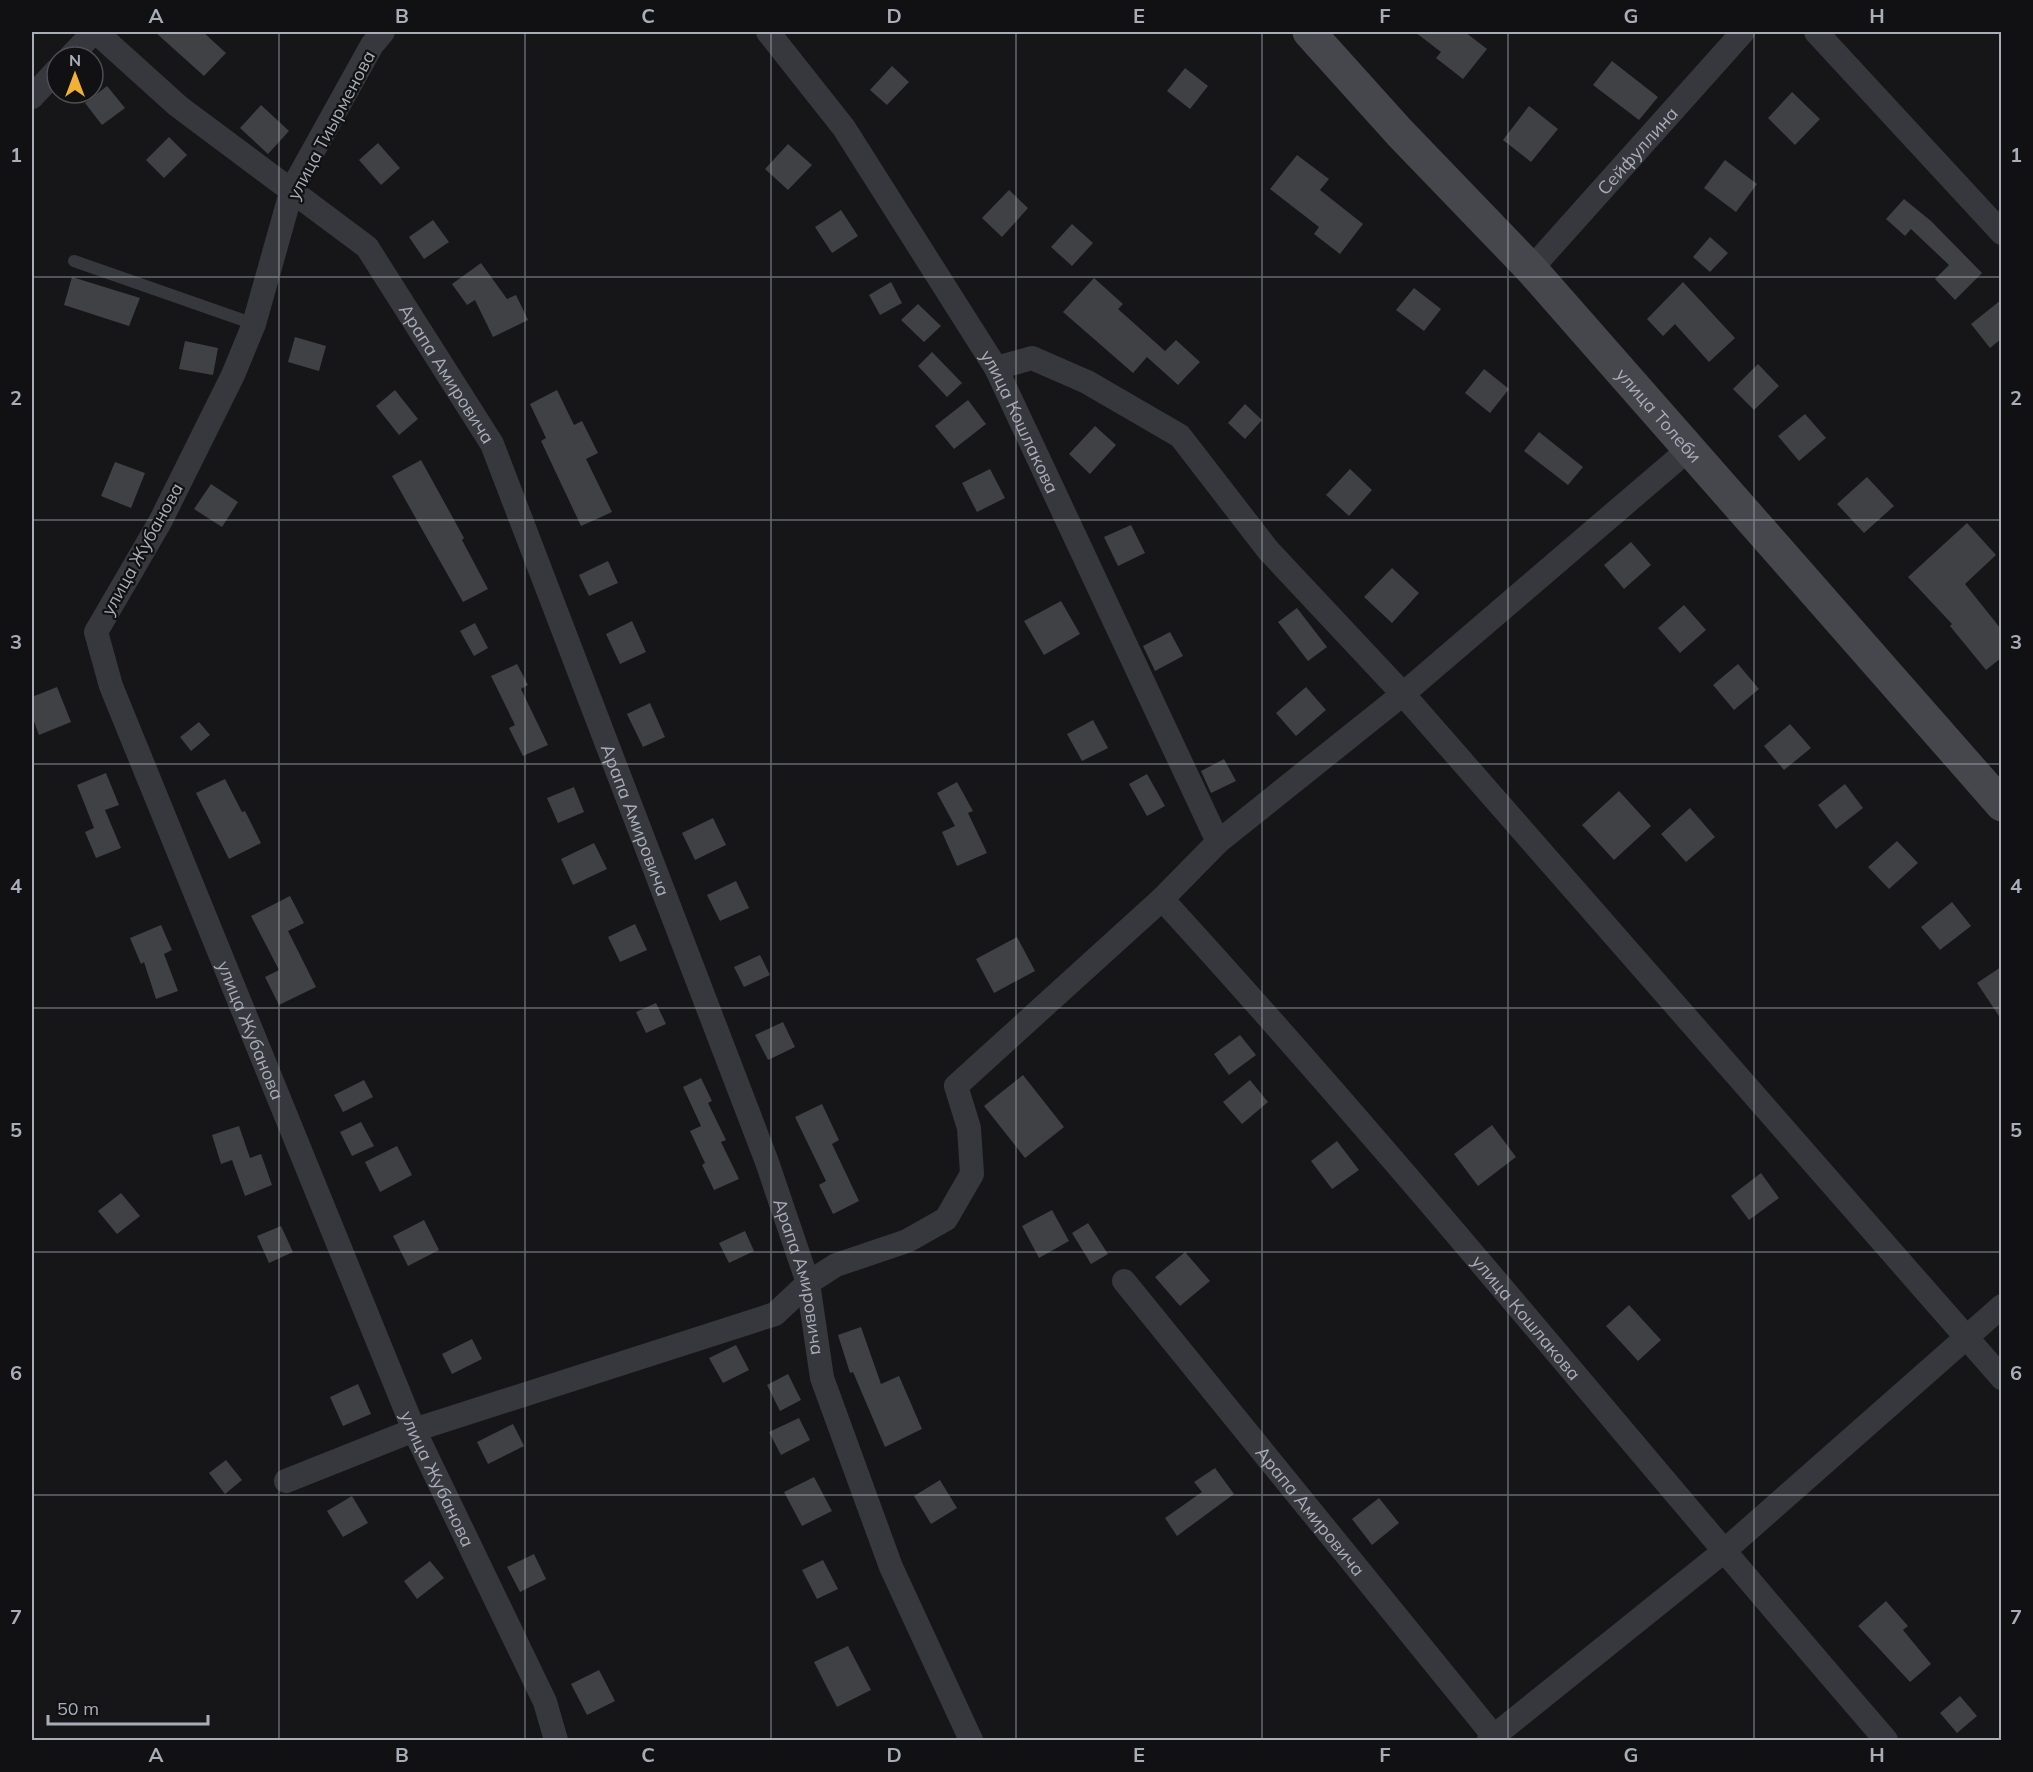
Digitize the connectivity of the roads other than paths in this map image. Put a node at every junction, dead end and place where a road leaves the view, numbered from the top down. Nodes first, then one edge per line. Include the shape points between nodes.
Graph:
1 (95, 32) edge
2 (383, 32) edge
3 (768, 32) edge
4 (1309, 32) edge
5 (1743, 32) edge
6 (1816, 32) edge
7 (82, 45) edge
8 (45, 83) edge
9 (32, 97) edge
10 (292, 189) junction
11 (2001, 233) edge
12 (74, 261) dead end
13 (1531, 269) junction
14 (254, 324) junction
15 (996, 368) junction
16 (1689, 449) junction
17 (1403, 694) junction
18 (2001, 805) edge
19 (1218, 842) junction
20 (1162, 899) junction
21 (1124, 1281) dead end
22 (808, 1283) junction
23 (2001, 1306) edge
24 (1965, 1337) junction
25 (2001, 1378) edge
26 (414, 1430) junction
27 (286, 1481) dead end
28 (1723, 1552) junction
29 (1493, 1739) edge
30 (556, 1740) edge
31 (971, 1740) edge
32 (1886, 1740) edge

1 - 7 street
1 - 10 street, Арапа Амировича via 178,106
2 - 10 street, улица Тиырменова
3 - 15 street, улица Кошлакова via 844,128
4 - 13 street, улица Толеби
5 - 13 street, Сейфуллина
6 - 11 street
8 - 9 street
10 - 14 street, улица Тиырменова
10 - 22 street, Арапа Амировича via 367,247 492,444 767,1162
12 - 14 lane
13 - 16 street, улица Толеби
14 - 26 street, улица Жубанова via 160,522 96,632 111,686
15 - 17 street via 1032,358 1087,382 1180,436 1268,550
15 - 19 street, улица Кошлакова
16 - 17 street
16 - 18 street, улица Толеби
17 - 19 street
17 - 24 street
19 - 20 street
20 - 22 street via 956,1086 969,1128 972,1174 946,1219 908,1241 836,1264
20 - 28 street, улица Кошлакова via 1296,1044
21 - 29 street, Арапа Амировича
22 - 26 street via 775,1314
22 - 31 street, Арапа Амировича via 822,1378 891,1567
23 - 24 street
24 - 25 street
24 - 28 street
26 - 27 street
26 - 30 street, улица Жубанова via 545,1702
28 - 29 street
28 - 32 street, улица Кошлакова

